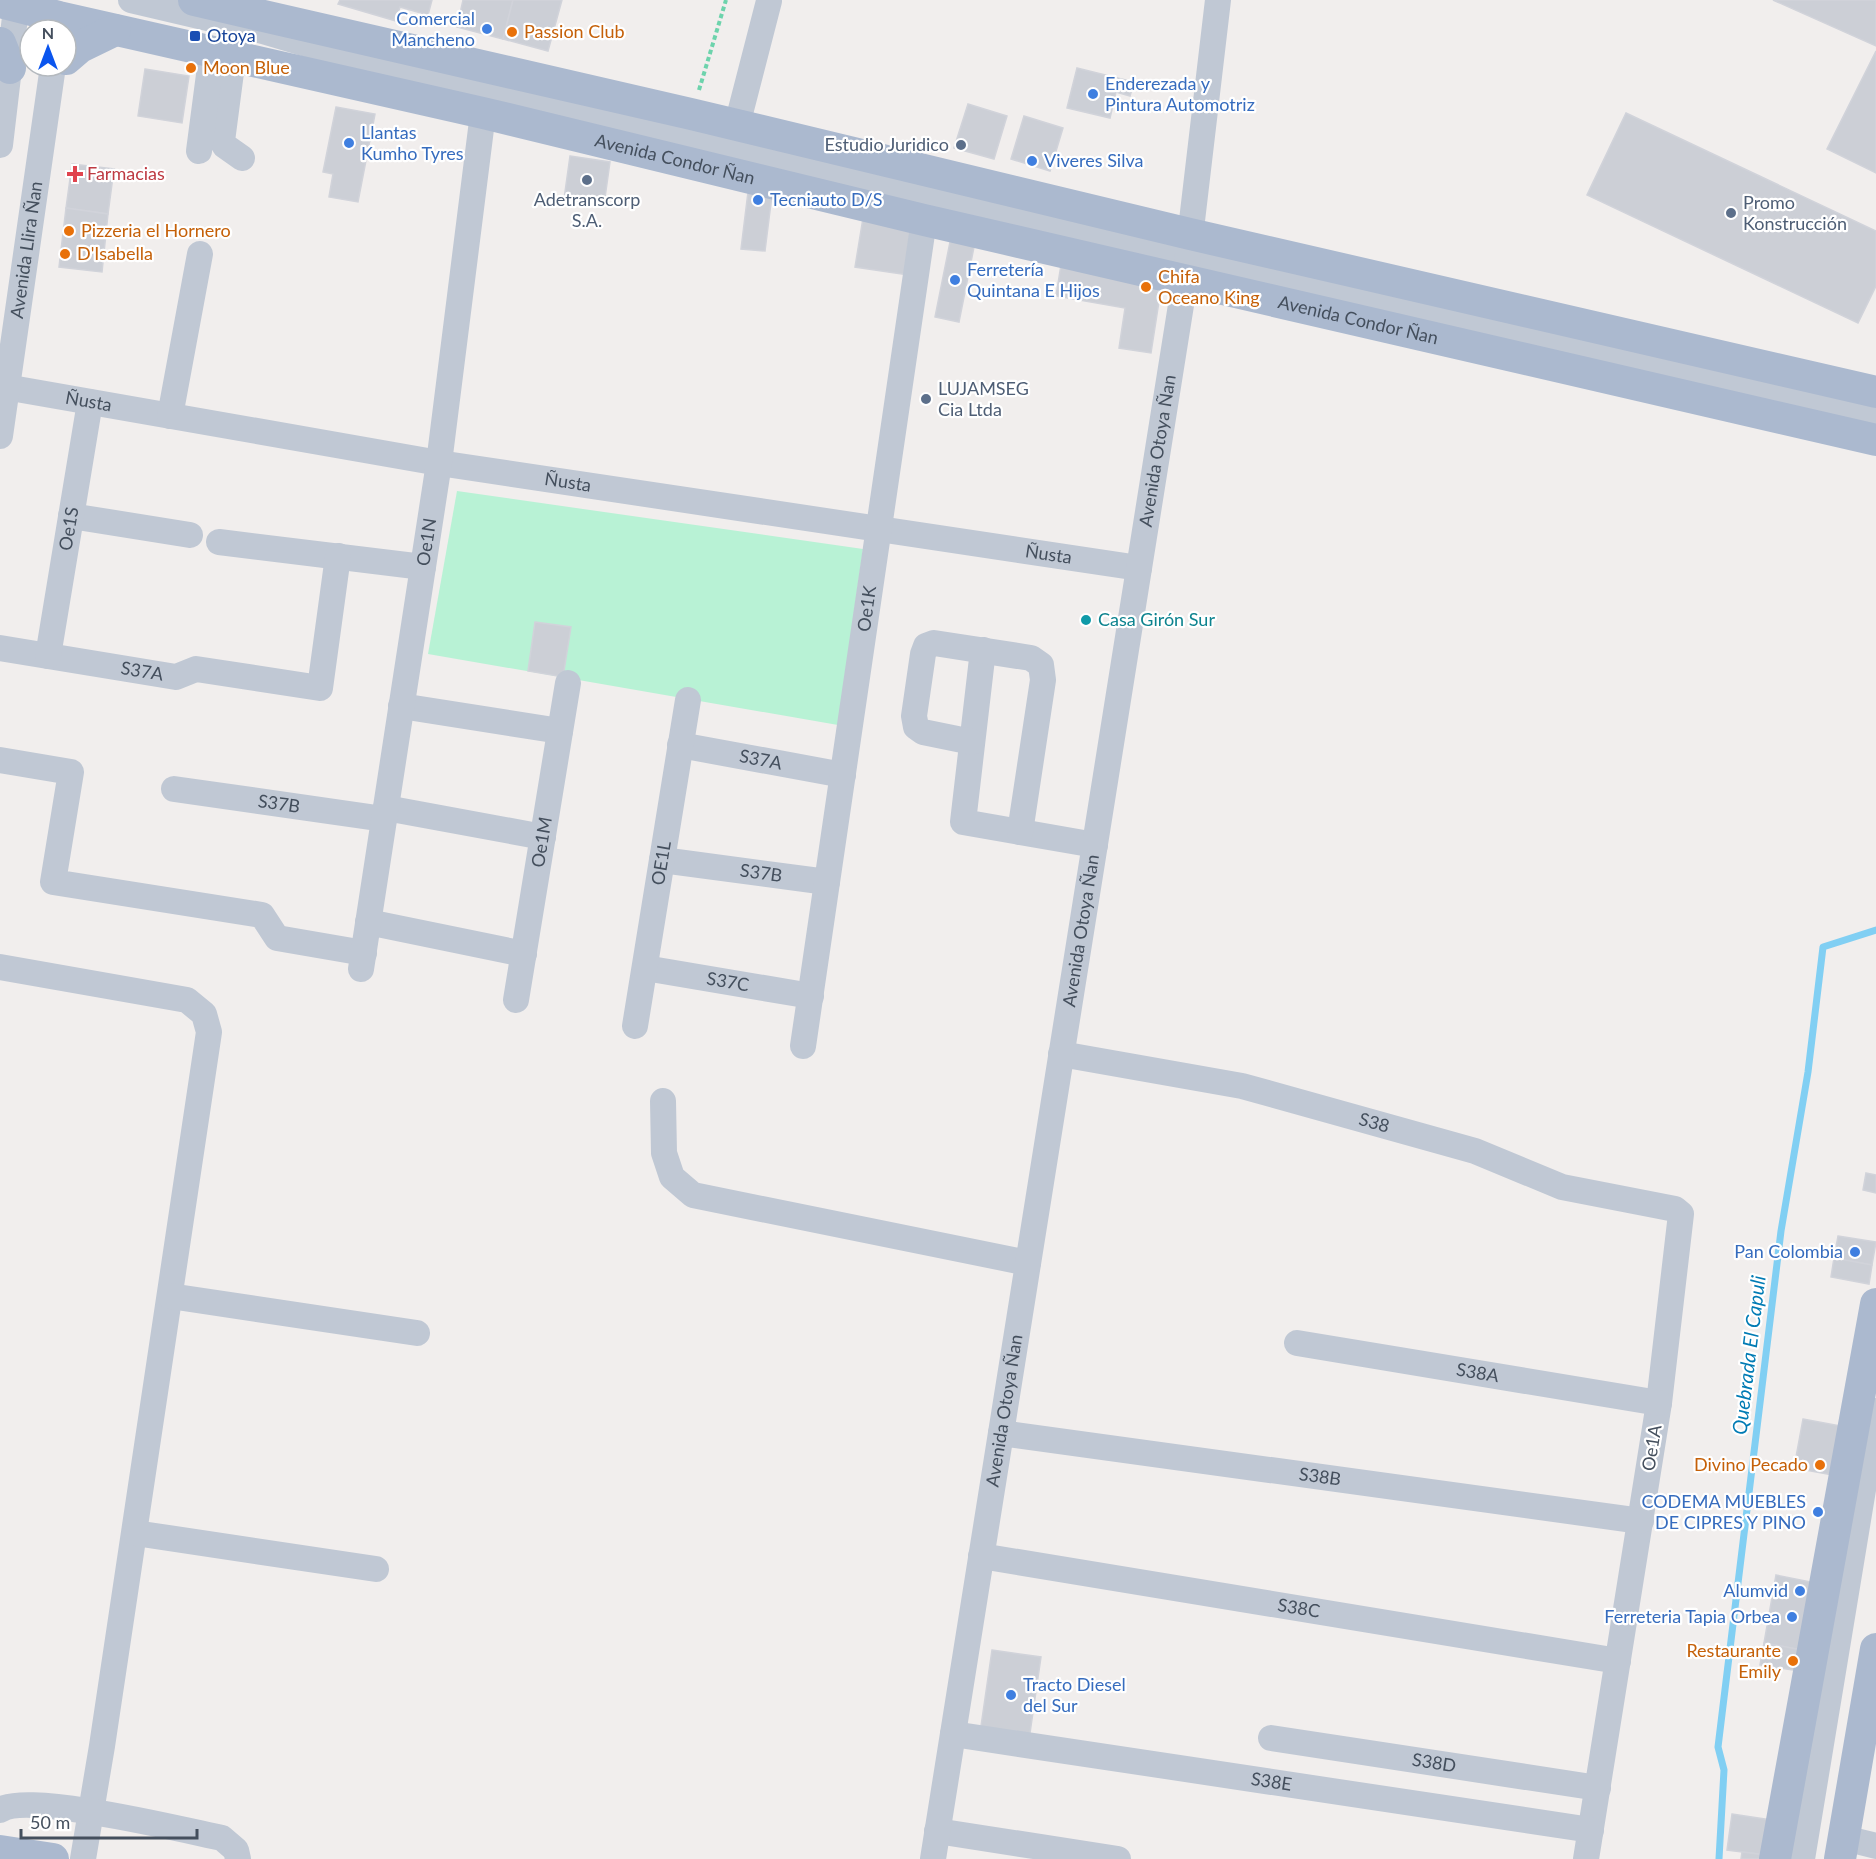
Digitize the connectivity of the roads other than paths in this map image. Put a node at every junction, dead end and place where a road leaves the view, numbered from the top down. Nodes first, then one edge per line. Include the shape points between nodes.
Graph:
1 (131, 0) edge
2 (194, 0) edge
3 (1218, 0) edge
4 (770, 1) edge
5 (11, 3) edge
6 (237, 4) edge
7 (57, 10) edge
8 (115, 30) junction
9 (78, 50) edge
10 (5, 55) edge
11 (222, 55) junction
12 (408, 74) junction
13 (55, 78) edge
14 (483, 113) junction
15 (737, 125) junction
16 (0, 145) edge
17 (199, 151) dead end
18 (242, 158) dead end
19 (924, 220) junction
20 (200, 254) dead end
21 (1187, 258) junction
22 (4, 386) edge
23 (1876, 392) edge
24 (90, 402) junction
25 (1876, 415) edge
26 (170, 416) junction
27 (0, 436) edge
28 (1876, 440) edge
29 (439, 463) junction
30 (71, 516) junction
31 (879, 529) junction
32 (190, 535) dead end
33 (219, 542) dead end
34 (338, 556) junction
35 (423, 567) junction
36 (1139, 568) junction
37 (0, 648) edge
38 (983, 650) junction
39 (48, 656) junction
40 (568, 683) dead end
41 (688, 699) dead end
42 (402, 706) junction
43 (560, 730) junction
44 (972, 742) junction
45 (680, 745) junction
46 (0, 760) edge
47 (843, 775) junction
48 (174, 789) dead end
49 (385, 814) junction
50 (1020, 832) junction
51 (543, 837) junction
52 (1095, 845) junction
53 (662, 860) junction
54 (827, 882) junction
55 (368, 922) junction
56 (524, 954) junction
57 (0, 967) edge
58 (645, 968) junction
59 (516, 1000) dead end
60 (815, 1003) junction
61 (635, 1026) dead end
62 (803, 1046) dead end
63 (1061, 1054) junction
64 (663, 1101) dead end
65 (1682, 1214) joint
66 (1028, 1263) junction
67 (170, 1296) junction
68 (1876, 1304) edge
69 (417, 1332) dead end
70 (1297, 1343) dead end
71 (1659, 1403) junction
72 (1876, 1411) edge
73 (1001, 1432) junction
74 (1876, 1514) edge
75 (1641, 1521) junction
76 (135, 1533) junction
77 (981, 1556) junction
78 (376, 1569) dead end
79 (1876, 1649) edge
80 (1618, 1661) junction
81 (952, 1734) junction
82 (1271, 1738) dead end
83 (1598, 1788) junction
84 (0, 1810) edge
85 (91, 1811) junction
86 (1591, 1830) junction
87 (937, 1831) junction
88 (1876, 1846) edge
89 (1842, 1849) edge
90 (0, 1851) edge
91 (48, 1859) edge
92 (83, 1859) edge
93 (238, 1859) edge
94 (933, 1859) edge
95 (1118, 1859) edge
96 (1586, 1859) edge
97 (1775, 1859) edge
98 (1802, 1859) edge
99 (1816, 1859) edge

1 - 12 street via 262,31
2 - 6 main road, Avenida Condor Ñan
3 - 21 street, Avenida Otoya Ñan
4 - 15 street
5 - 7 main road, Avenida Condor Ñan
5 - 10 street
6 - 15 main road, Avenida Condor Ñan
7 - 8 main road, Avenida Condor Ñan
7 - 12 street
8 - 9 main road
8 - 11 main road, Avenida Condor Ñan
10 - 16 street
11 - 14 main road, Avenida Condor Ñan
11 - 17 street
11 - 18 street via 222,141
12 - 21 street
13 - 22 street, Avenida Llira Ñan
14 - 19 main road, Avenida Condor Ñan
14 - 29 street, Oe1N
15 - 21 main road, Avenida Condor Ñan
19 - 21 main road, Avenida Condor Ñan
19 - 31 street, Oe1K
20 - 26 street
21 - 23 main road, Avenida Condor Ñan
21 - 25 street
21 - 28 main road, Avenida Condor Ñan
21 - 36 street, Avenida Otoya Ñan
22 - 24 street, Ñusta
22 - 27 street, Avenida Llira Ñan
24 - 26 street, Ñusta
24 - 30 street, Oe1S
26 - 29 street, Ñusta
29 - 31 street, Ñusta
29 - 35 street, Oe1N
30 - 32 street
30 - 39 street, Oe1S
31 - 36 street, Ñusta
31 - 47 street, Oe1K
33 - 34 street
34 - 35 street
34 - 39 street, S37A via 320,688 196,669 176,677
35 - 42 street, Oe1N
36 - 52 street, Avenida Otoya Ñan
37 - 39 street, S37A
38 - 44 street
38 - 44 street via 934,642 926,646 914,716 916,727 923,732
38 - 50 street via 1031,658 1041,665 1043,680
40 - 43 street, Oe1M
41 - 45 street, OE1L
42 - 43 street
42 - 49 street, Oe1N
43 - 51 street, Oe1M
44 - 50 street via 963,822
45 - 47 street, S37A
45 - 53 street, OE1L
46 - 55 street, Oe1N via 70,772 53,882 262,915 277,938 362,961
47 - 54 street, Oe1K
48 - 49 street, S37B
49 - 51 street, S37B
49 - 55 street, Oe1N
50 - 52 street
51 - 56 street, Oe1M
52 - 63 street, Avenida Otoya Ñan
53 - 54 street, S37B
53 - 58 street, OE1L
54 - 60 street, Oe1K
55 - 56 street
56 - 59 street, Oe1M
57 - 67 street via 187,1000 204,1014 210,1032
58 - 60 street, S37C
58 - 61 street, OE1L
60 - 62 street, Oe1K
63 - 65 street, S38 via 1242,1086 1475,1151 1562,1187 1675,1209
63 - 66 street, Avenida Otoya Ñan
64 - 66 street via 664,1154 672,1177 693,1195
65 - 71 street, Oe1A
66 - 73 street, Avenida Otoya Ñan
67 - 69 street
67 - 76 street
68 - 97 main road
70 - 71 street, S38A
71 - 75 street, Oe1A
72 - 98 street
73 - 75 street, S38B
73 - 77 street, Avenida Otoya Ñan
74 - 99 street
75 - 80 street, Oe1A
76 - 78 street
76 - 85 street
77 - 80 street, S38C
77 - 81 street, Avenida Otoya Ñan
79 - 89 main road
80 - 83 street, Oe1A
81 - 86 street, S38E
81 - 87 street, Avenida Otoya Ñan
82 - 83 street, S38D
83 - 86 street, Oe1A
84 - 85 street via 7,1806 31,1806
85 - 92 street
85 - 93 street via 222,1838 236,1850
86 - 96 street, Oe1A
87 - 94 street, Avenida Otoya Ñan
87 - 95 street
88 - 89 street
90 - 91 main road

